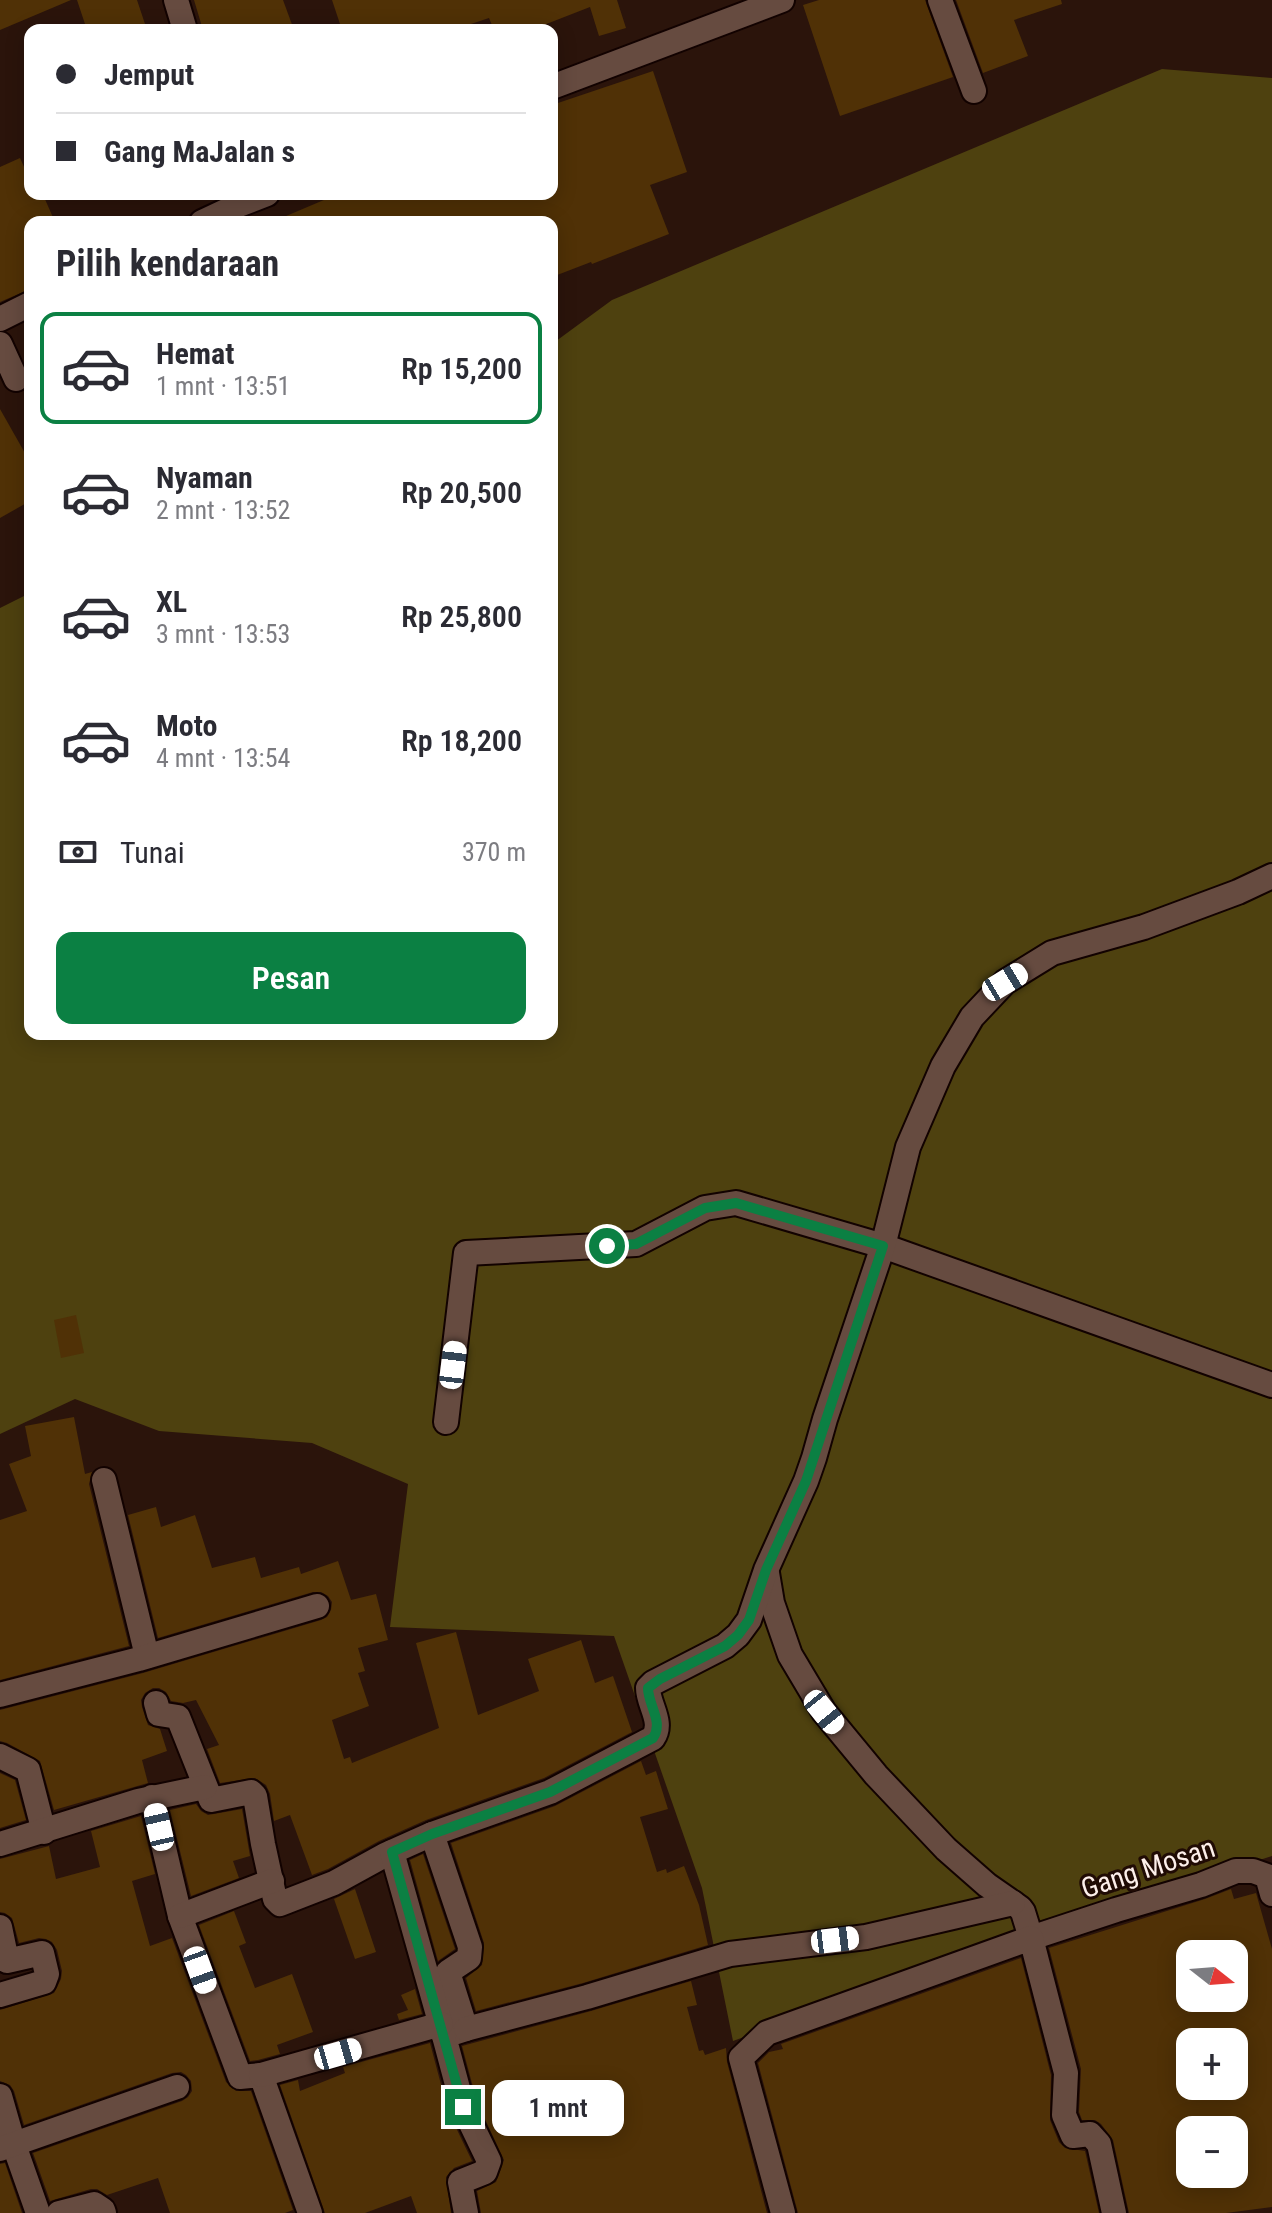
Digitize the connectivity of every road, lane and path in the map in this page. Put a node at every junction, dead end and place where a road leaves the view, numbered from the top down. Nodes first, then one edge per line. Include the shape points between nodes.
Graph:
1 (176, 0) edge
2 (782, 0) edge
3 (940, 0) edge
4 (183, 24) edge
5 (558, 85) edge
6 (974, 91) dead end
7 (237, 207) edge
8 (216, 216) edge
9 (24, 307) edge
10 (0, 319) edge
11 (0, 344) edge
12 (16, 379) dead end
13 (1272, 876) edge
14 (883, 1246) junction
15 (1272, 1385) edge
16 (446, 1422) dead end
17 (104, 1480) dead end
18 (766, 1570) junction
19 (317, 1606) dead end
20 (147, 1656) junction
21 (0, 1695) edge
22 (156, 1703) dead end
23 (0, 1756) edge
24 (205, 1787) junction
25 (152, 1797) junction
26 (44, 1832) junction
27 (432, 1834) junction
28 (0, 1844) edge
29 (392, 1852) junction
30 (272, 1881) junction
31 (1272, 1894) edge
32 (1013, 1903) junction
33 (180, 1916) junction
34 (0, 1927) edge
35 (1031, 1938) junction
36 (0, 1995) edge
37 (450, 2030) junction
38 (261, 2075) junction
39 (177, 2087) dead end
40 (0, 2096) edge
41 (7, 2147) edge
42 (38, 2213) edge
43 (59, 2213) edge
44 (104, 2213) edge
45 (310, 2213) edge
46 (466, 2213) edge
47 (783, 2213) edge
48 (1114, 2213) edge

1 - 4 street
2 - 5 street
3 - 6 street
7 - 8 street
9 - 10 street
11 - 12 street
13 - 14 street via 1144,927 1052,953 1005,982 972,1017 943,1066 908,1147
14 - 15 street
14 - 16 street via 736,1203 705,1208 636,1244 466,1253
14 - 18 street via 806,1481
17 - 20 street
18 - 27 street via 749,1620 738,1635 648,1688 658,1723 650,1740 550,1792
18 - 32 street via 790,1655 824,1712 946,1849
19 - 20 street
20 - 21 street
22 - 24 street via 159,1714 178,1717
23 - 26 street via 28,1770
24 - 25 street
24 - 30 street via 213,1801 251,1792 255,1796
25 - 26 street
25 - 33 street
26 - 28 street
27 - 29 street
27 - 37 street via 470,1947 469,1958 448,1972
29 - 30 street via 280,1904
29 - 37 street
30 - 33 street
31 - 35 street, Gang Mosan via 1267,1876 1236,1871
32 - 35 street via 1023,1912
32 - 37 street via 866,1937 720,1957
33 - 38 street via 240,2077
34 - 36 street via 7,1961 42,1953 47,1974 44,1982
35 - 47 street via 767,2033 741,2058
35 - 48 street via 1066,2073 1064,2115 1073,2136 1090,2134 1099,2144
37 - 38 street
37 - 46 street via 463,2107 489,2161 485,2172 460,2182
38 - 45 street
39 - 41 street
40 - 41 street
41 - 42 street
43 - 44 street via 94,2204

